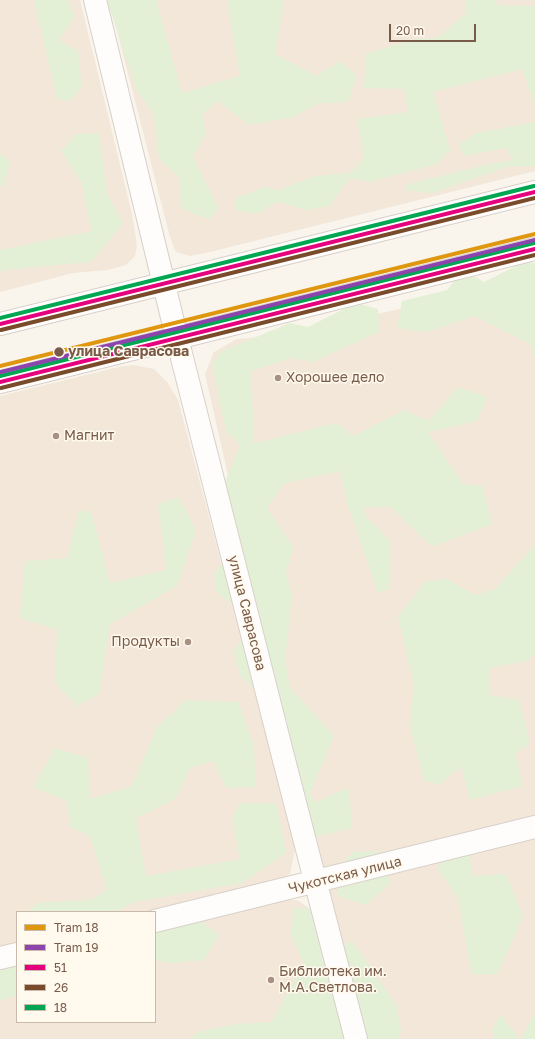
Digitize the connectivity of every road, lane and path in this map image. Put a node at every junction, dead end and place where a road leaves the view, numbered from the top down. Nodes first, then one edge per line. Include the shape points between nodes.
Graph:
1 (95, 0) edge
2 (535, 192) edge
3 (535, 249) edge
4 (163, 284) junction
5 (0, 324) edge
6 (177, 338) junction
7 (0, 382) edge
8 (535, 827) edge
9 (316, 882) junction
10 (156, 921) edge
11 (16, 954) edge
12 (0, 958) edge
13 (356, 1039) edge

1 - 4 street, улица Саврасова
2 - 4 street
3 - 6 street
4 - 5 street
4 - 6 street, улица Саврасова
6 - 7 street
6 - 9 street, улица Саврасова
8 - 9 street, Чукотская улица
9 - 10 street, Чукотская улица
9 - 13 street, улица Саврасова
11 - 12 street

